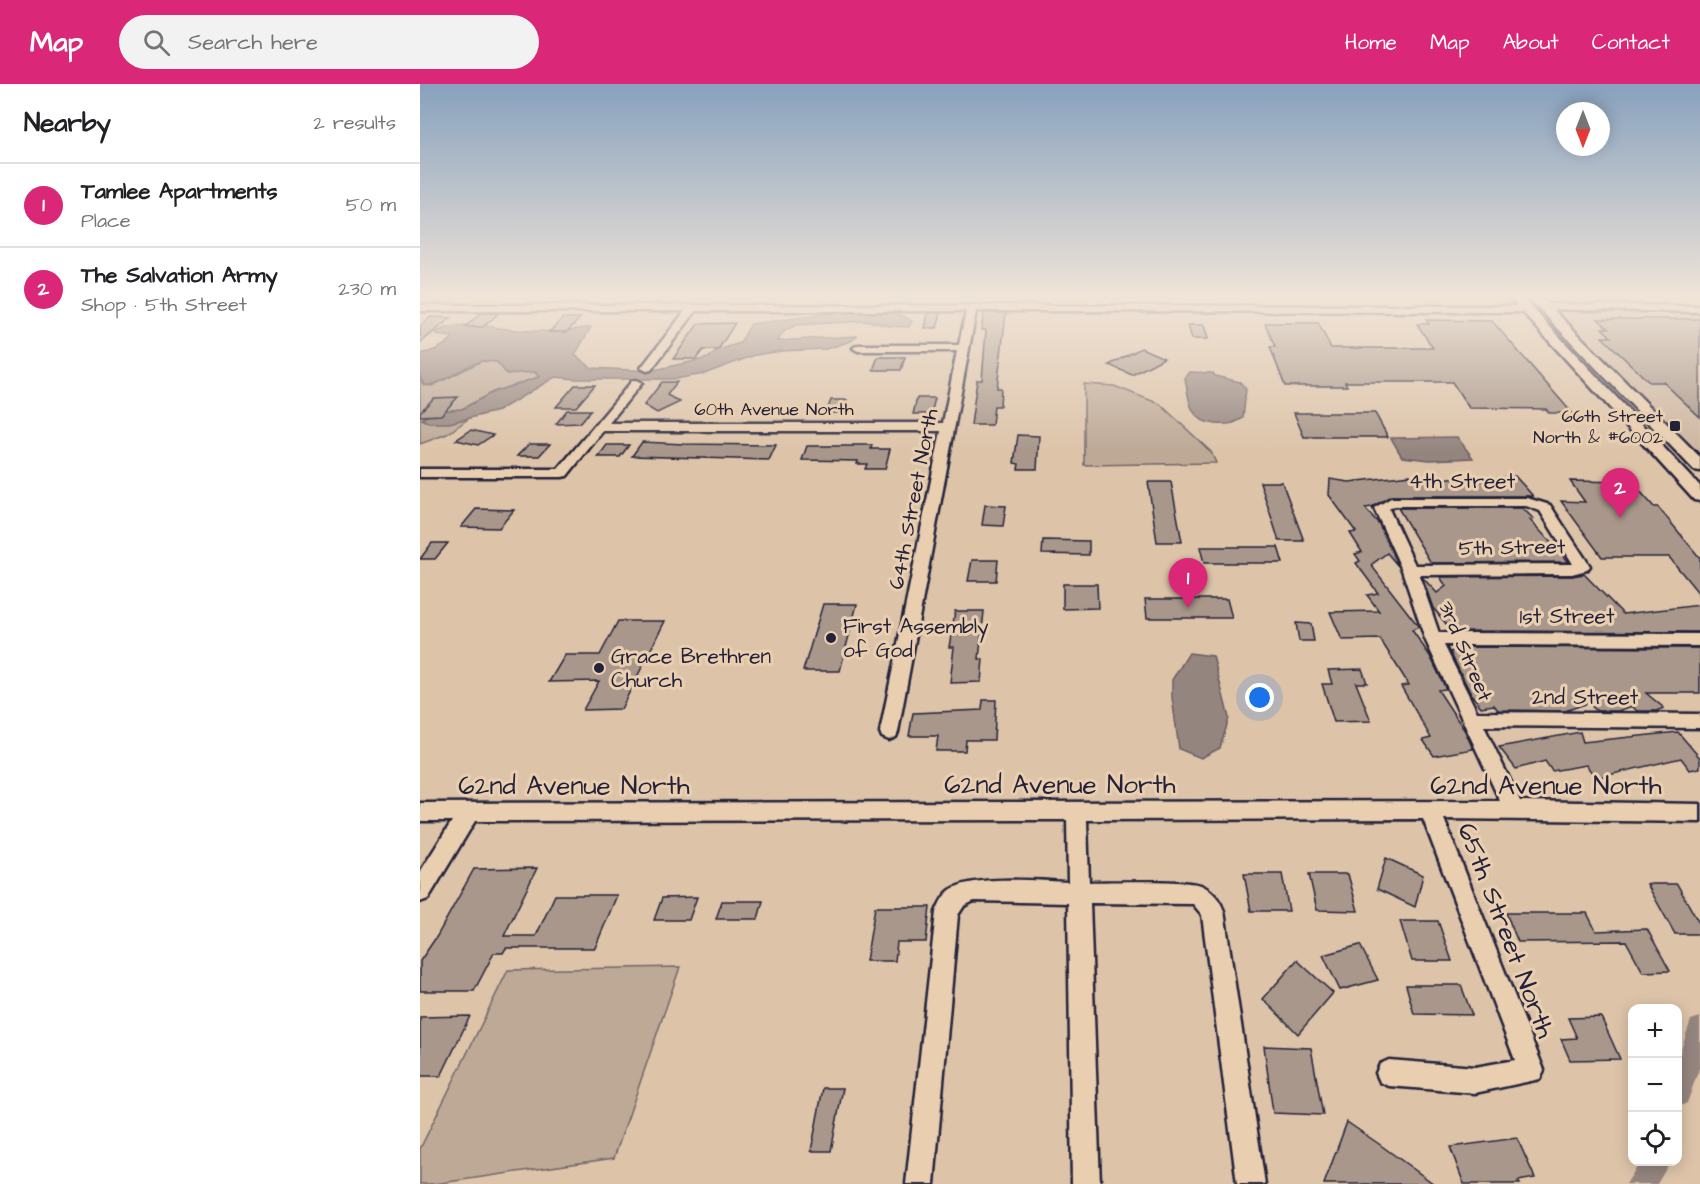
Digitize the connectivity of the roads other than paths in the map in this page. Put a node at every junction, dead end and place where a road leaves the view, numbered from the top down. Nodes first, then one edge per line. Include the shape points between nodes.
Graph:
1 (661, 348) edge
2 (963, 348) edge
3 (1571, 348) edge
4 (1581, 348) edge
5 (646, 368) dead end
6 (636, 383) dead end
7 (947, 427) junction
8 (602, 428) junction
9 (1700, 466) edge
10 (420, 473) edge
11 (1700, 496) edge
12 (1381, 508) joint
13 (1545, 508) joint
14 (1410, 570) junction
15 (1433, 639) junction
16 (1700, 640) edge
17 (1470, 719) junction
18 (1700, 721) edge
19 (889, 732) dead end
20 (1430, 810) junction
21 (1514, 810) junction
22 (1077, 811) junction
23 (420, 812) edge
24 (469, 812) junction
25 (1700, 813) edge
26 (420, 892) edge
27 (1079, 892) junction
28 (1389, 1073) dead end
29 (920, 1184) edge
30 (1086, 1184) edge
31 (1251, 1184) edge

1 - 5 street
2 - 7 street, 64th Street North
3 - 11 main road
4 - 9 main road
6 - 8 street
7 - 8 street, 60th Avenue North
7 - 19 street, 64th Street North
8 - 10 street via 562,473
12 - 13 street, 4th Street via 1391,502 1527,502
12 - 14 street, 3rd Street
13 - 14 street, 5th Street via 1582,566
14 - 15 street, 3rd Street
15 - 16 street, 1st Street
15 - 17 street, 3rd Street
17 - 18 street, 2nd Street
17 - 21 street, 3rd Street
20 - 21 street, 62nd Avenue North
20 - 22 street, 62nd Avenue North
20 - 28 street, 65th Street North via 1532,1070 1475,1080
21 - 25 street, 62nd Avenue North
22 - 24 street, 62nd Avenue North
22 - 27 street
23 - 24 street, 62nd Avenue North
24 - 26 street
27 - 29 street via 974,891 956,898 947,912
27 - 30 street
27 - 31 street via 1196,894 1213,911

